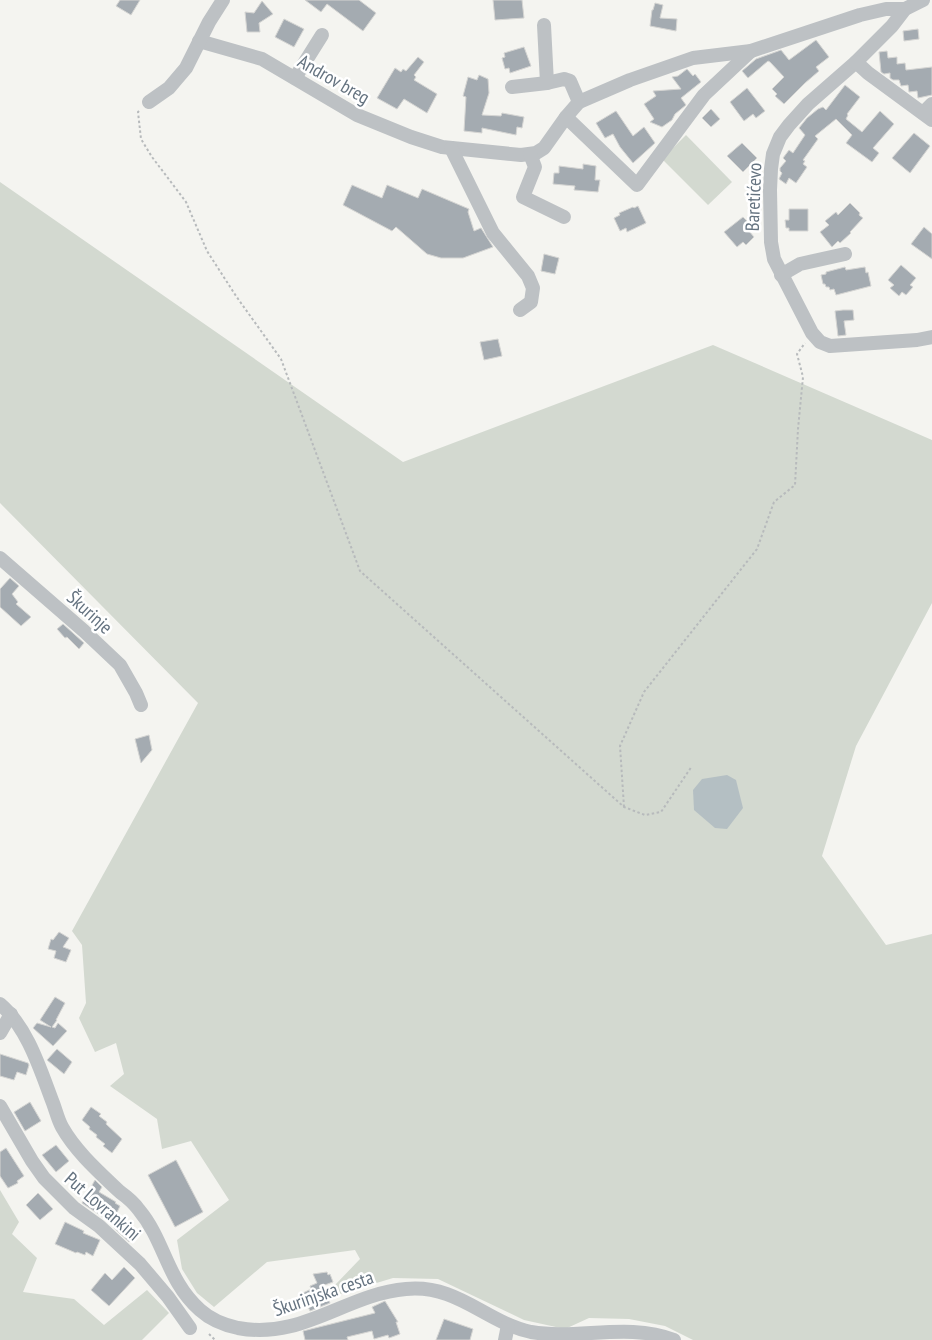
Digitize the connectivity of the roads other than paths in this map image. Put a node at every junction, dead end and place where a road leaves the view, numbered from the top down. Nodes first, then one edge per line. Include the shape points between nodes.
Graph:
1 (224, 0) edge
2 (923, 0) edge
3 (904, 9) junction
4 (544, 25) dead end
5 (322, 35) dead end
6 (199, 41) junction
7 (751, 51) junction
8 (856, 62) junction
9 (296, 78) junction
10 (548, 83) junction
11 (512, 87) dead end
12 (149, 102) road end
13 (580, 102) junction
14 (929, 112) edge
15 (566, 117) junction
16 (451, 148) junction
17 (530, 154) junction
18 (564, 217) dead end
19 (845, 254) dead end
20 (781, 275) junction
21 (520, 310) dead end
22 (932, 338) edge
23 (0, 558) edge
24 (141, 705) dead end
25 (0, 1004) edge
26 (11, 1014) junction
27 (0, 1032) edge
28 (0, 1106) edge
29 (200, 1310) junction
30 (508, 1325) junction
31 (192, 1334) edge
32 (277, 1335) edge
33 (505, 1340) edge
34 (674, 1340) edge

1 - 6 street
2 - 3 street, Baretićevo
3 - 7 street via 860,15
3 - 8 street, Baretićevo via 892,26
4 - 10 street
5 - 9 street
6 - 9 street, Androv breg via 262,59
6 - 12 street via 186,68 169,88
7 - 13 street via 693,58
7 - 15 street via 704,96 637,185
8 - 14 street
8 - 20 street, Baretićevo via 788,125 773,154 771,242
9 - 16 street, Androv breg via 357,115 411,137
10 - 11 street
10 - 13 street via 564,79 570,81
13 - 15 street
15 - 17 street via 544,148
16 - 17 street, Androv breg
16 - 21 street via 493,233 528,276 533,288 531,302
17 - 18 street via 535,167 523,197
19 - 20 street via 800,264
20 - 22 street, Baretićevo via 820,342 830,346
23 - 24 street, Škurinje via 120,665
25 - 26 street, Škurinjska cesta
26 - 27 street
26 - 29 street, Škurinjska cesta via 47,1077 62,1127 75,1146 88,1152 139,1209 179,1287
28 - 31 street, Put Lovrankini via 44,1178 140,1264 168,1297
29 - 31 street
29 - 32 street, Škurinjska cesta via 232,1327
30 - 32 street, Škurinjska cesta via 455,1296 438,1290 408,1288 389,1291
30 - 33 street
30 - 34 street, Škurinjska cesta via 559,1336 636,1332

